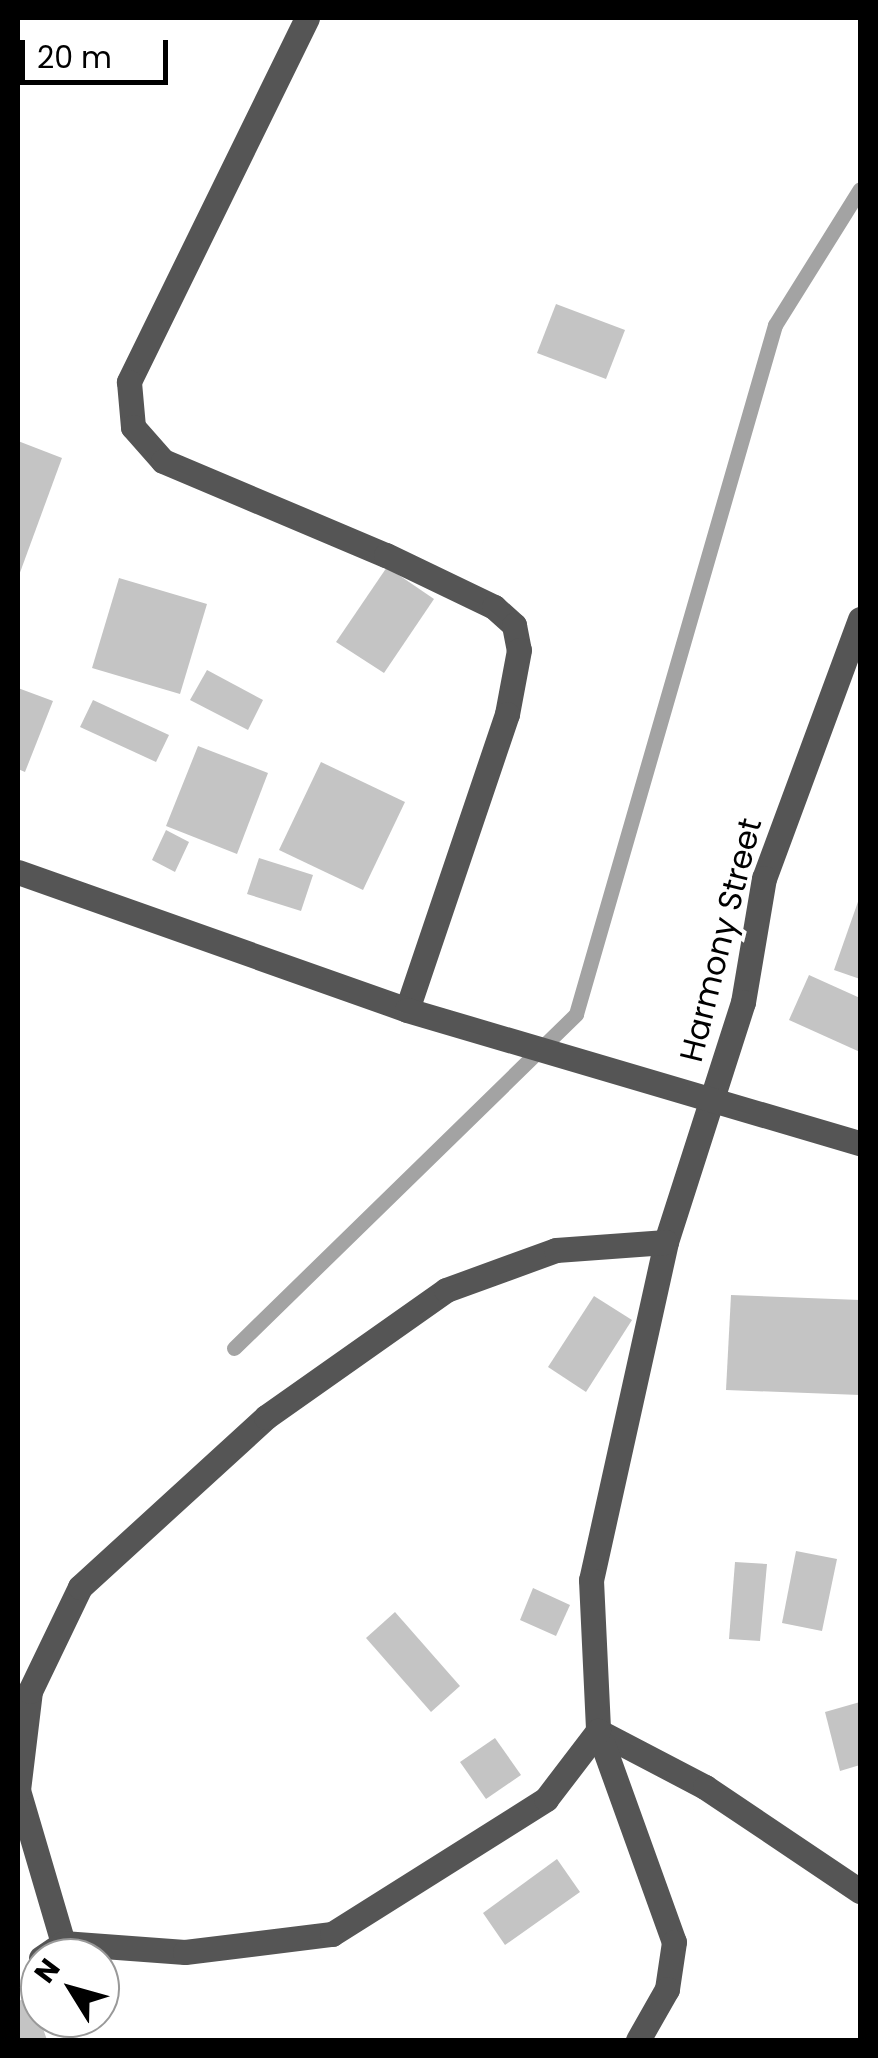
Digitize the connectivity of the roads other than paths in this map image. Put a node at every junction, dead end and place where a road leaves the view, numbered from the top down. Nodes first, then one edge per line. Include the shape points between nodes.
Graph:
1 (307, 18) edge
2 (860, 619) edge
3 (18, 872) edge
4 (407, 1010) junction
5 (715, 1094) junction
6 (860, 1143) edge
7 (666, 1242) junction
8 (598, 1730) junction
9 (859, 1885) edge
10 (62, 1938) edge
11 (120, 1947) edge
12 (638, 2040) edge

1 - 4 street via 129,382 133,427 162,461 386,554 494,606 514,626 519,650 507,714
2 - 5 street, Harmony Street via 764,878
3 - 4 street
4 - 5 street
5 - 6 street
5 - 7 street, Harmony Street
7 - 8 street, Harmony Street via 591,1580
7 - 10 street via 556,1250 446,1290 266,1418 80,1587 30,1690 18,1790
8 - 9 street
8 - 11 street via 546,1799 332,1934 185,1952
8 - 12 street, Harmony Street via 674,1942 667,1989

